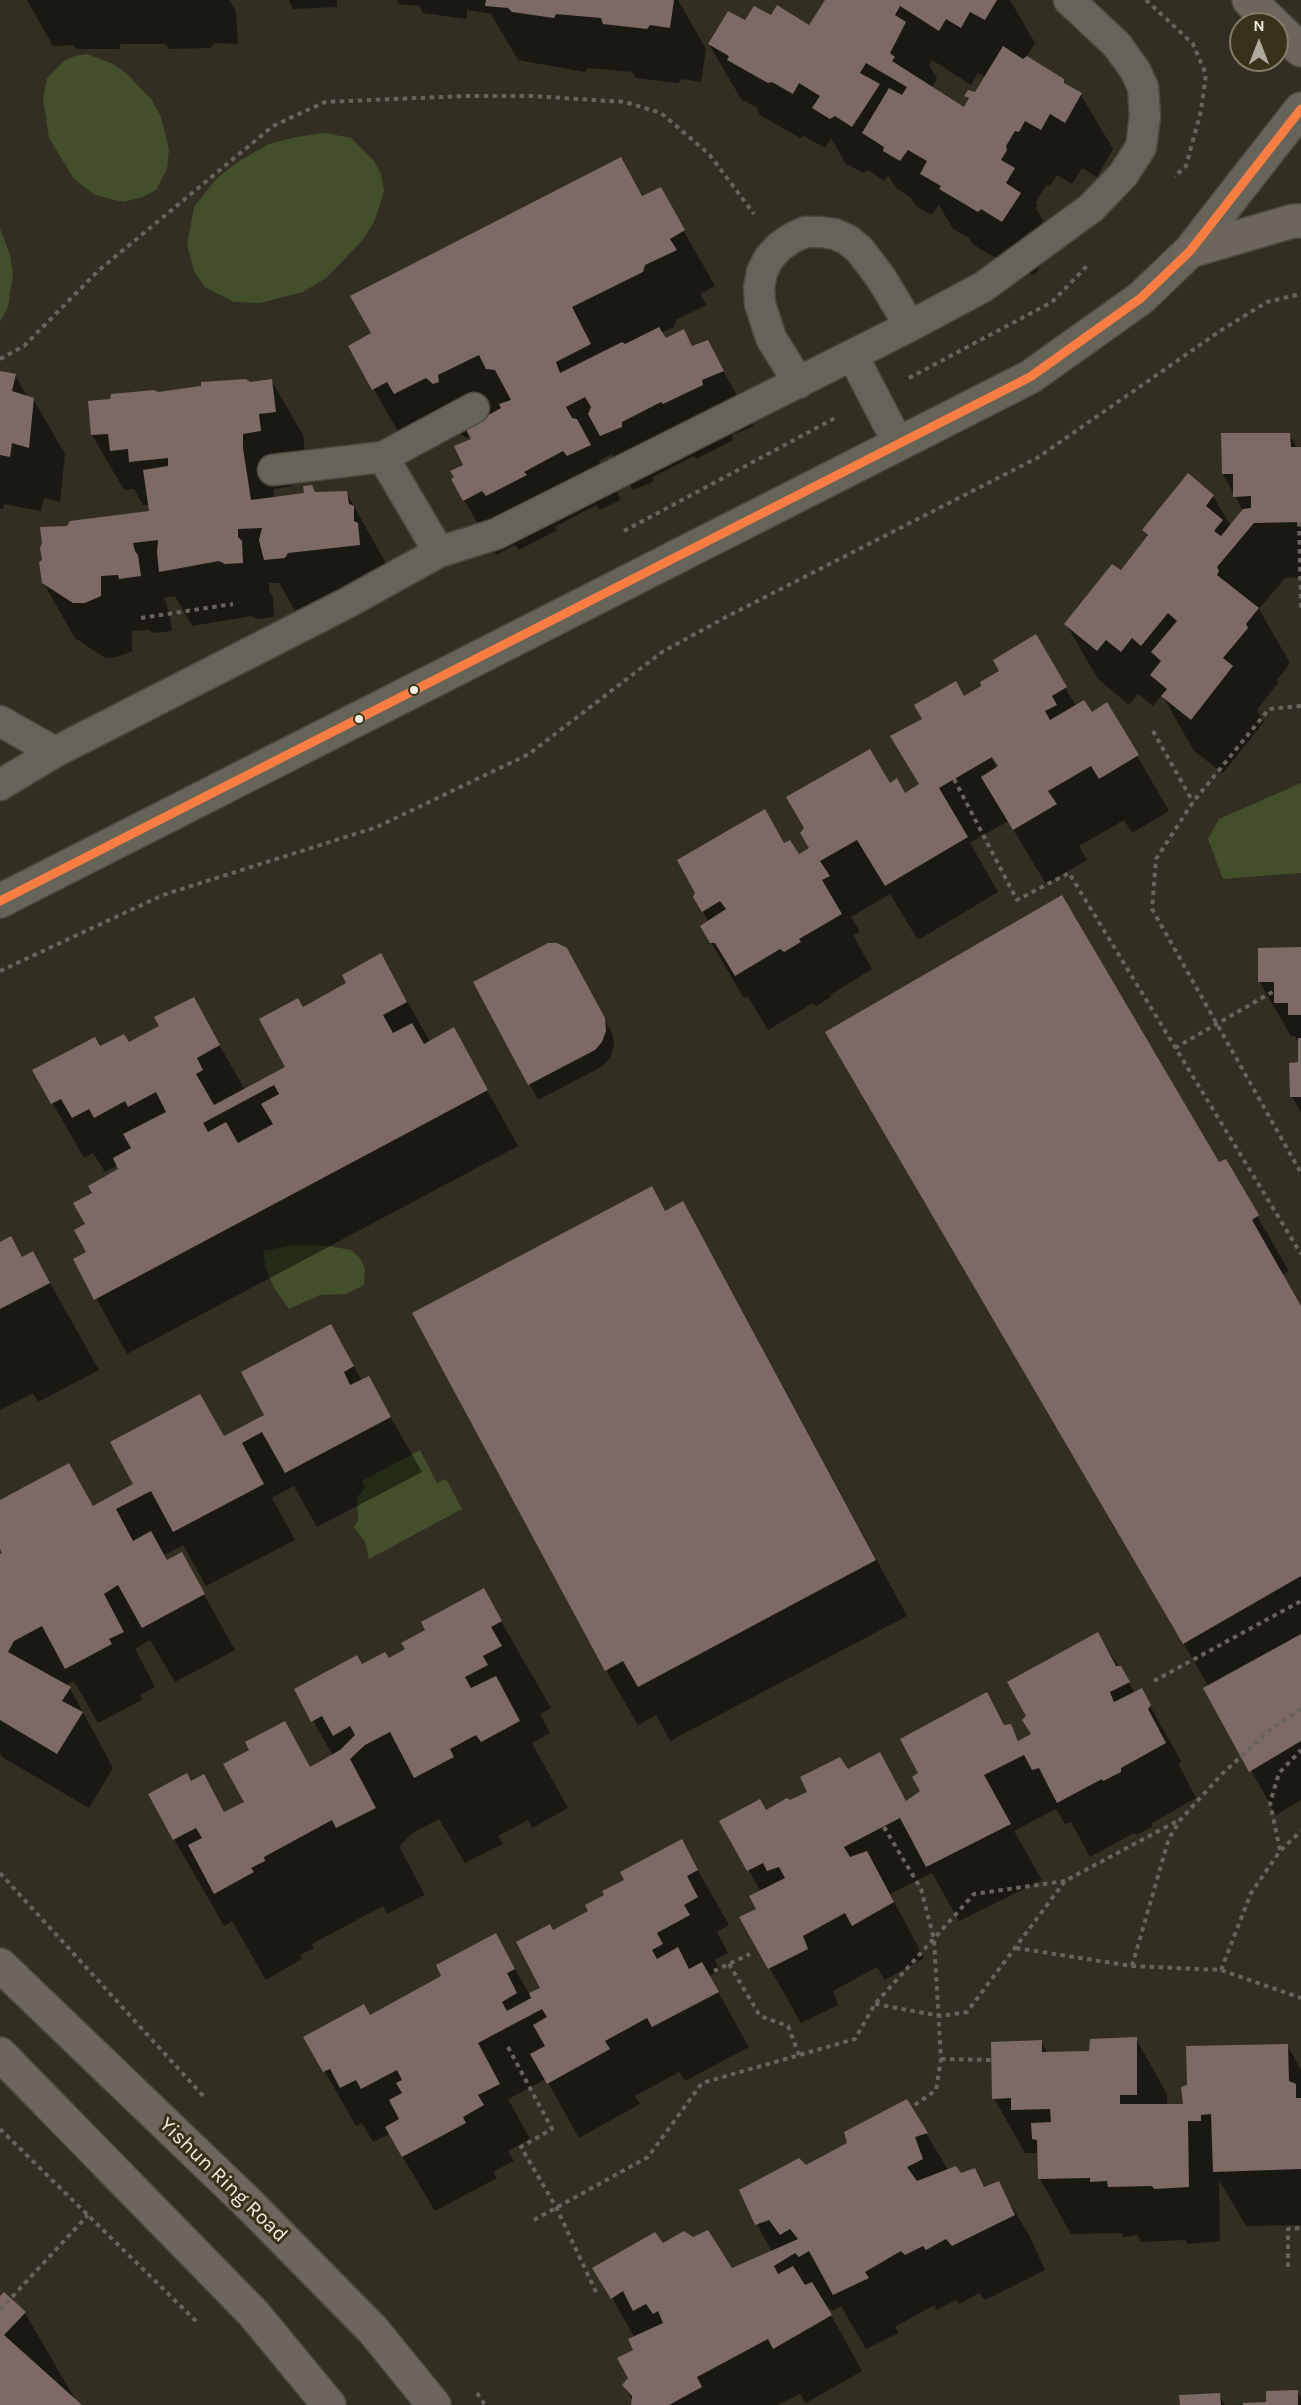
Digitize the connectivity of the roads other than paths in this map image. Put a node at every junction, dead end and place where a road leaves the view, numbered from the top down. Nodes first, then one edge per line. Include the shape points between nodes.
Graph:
1 (1070, 0) edge
2 (1249, 0) edge
3 (1261, 12) edge
4 (1289, 39) edge
5 (1301, 50) edge
6 (1301, 109) edge
7 (1301, 221) edge
8 (1190, 251) junction
9 (910, 326) junction
10 (853, 356) junction
11 (799, 383) junction
12 (474, 408) dead end
13 (898, 443) junction
14 (383, 457) junction
15 (273, 470) dead end
16 (439, 552) junction
17 (0, 721) edge
18 (55, 752) junction
19 (0, 785) edge
20 (0, 901) edge
21 (0, 1965) edge
22 (0, 2054) edge
23 (329, 2405) edge
24 (434, 2405) edge

1 - 9 lane via 1117,45 1135,70 1143,87 1141,147 1123,175 1091,208 983,287
2 - 3 main road
4 - 5 main road
6 - 8 street
7 - 8 main road
8 - 13 street via 1141,298 1030,377
9 - 10 lane
9 - 11 lane via 860,250 835,234 805,232 779,247 769,258 759,288 771,338
10 - 11 lane
10 - 13 lane
11 - 16 lane via 496,534
12 - 14 lane
13 - 20 street
14 - 15 lane
14 - 16 lane
16 - 18 lane
17 - 18 lane
18 - 19 lane
21 - 24 main road, Yishun Ring Road via 249,2204 373,2330
22 - 23 main road via 254,2314

